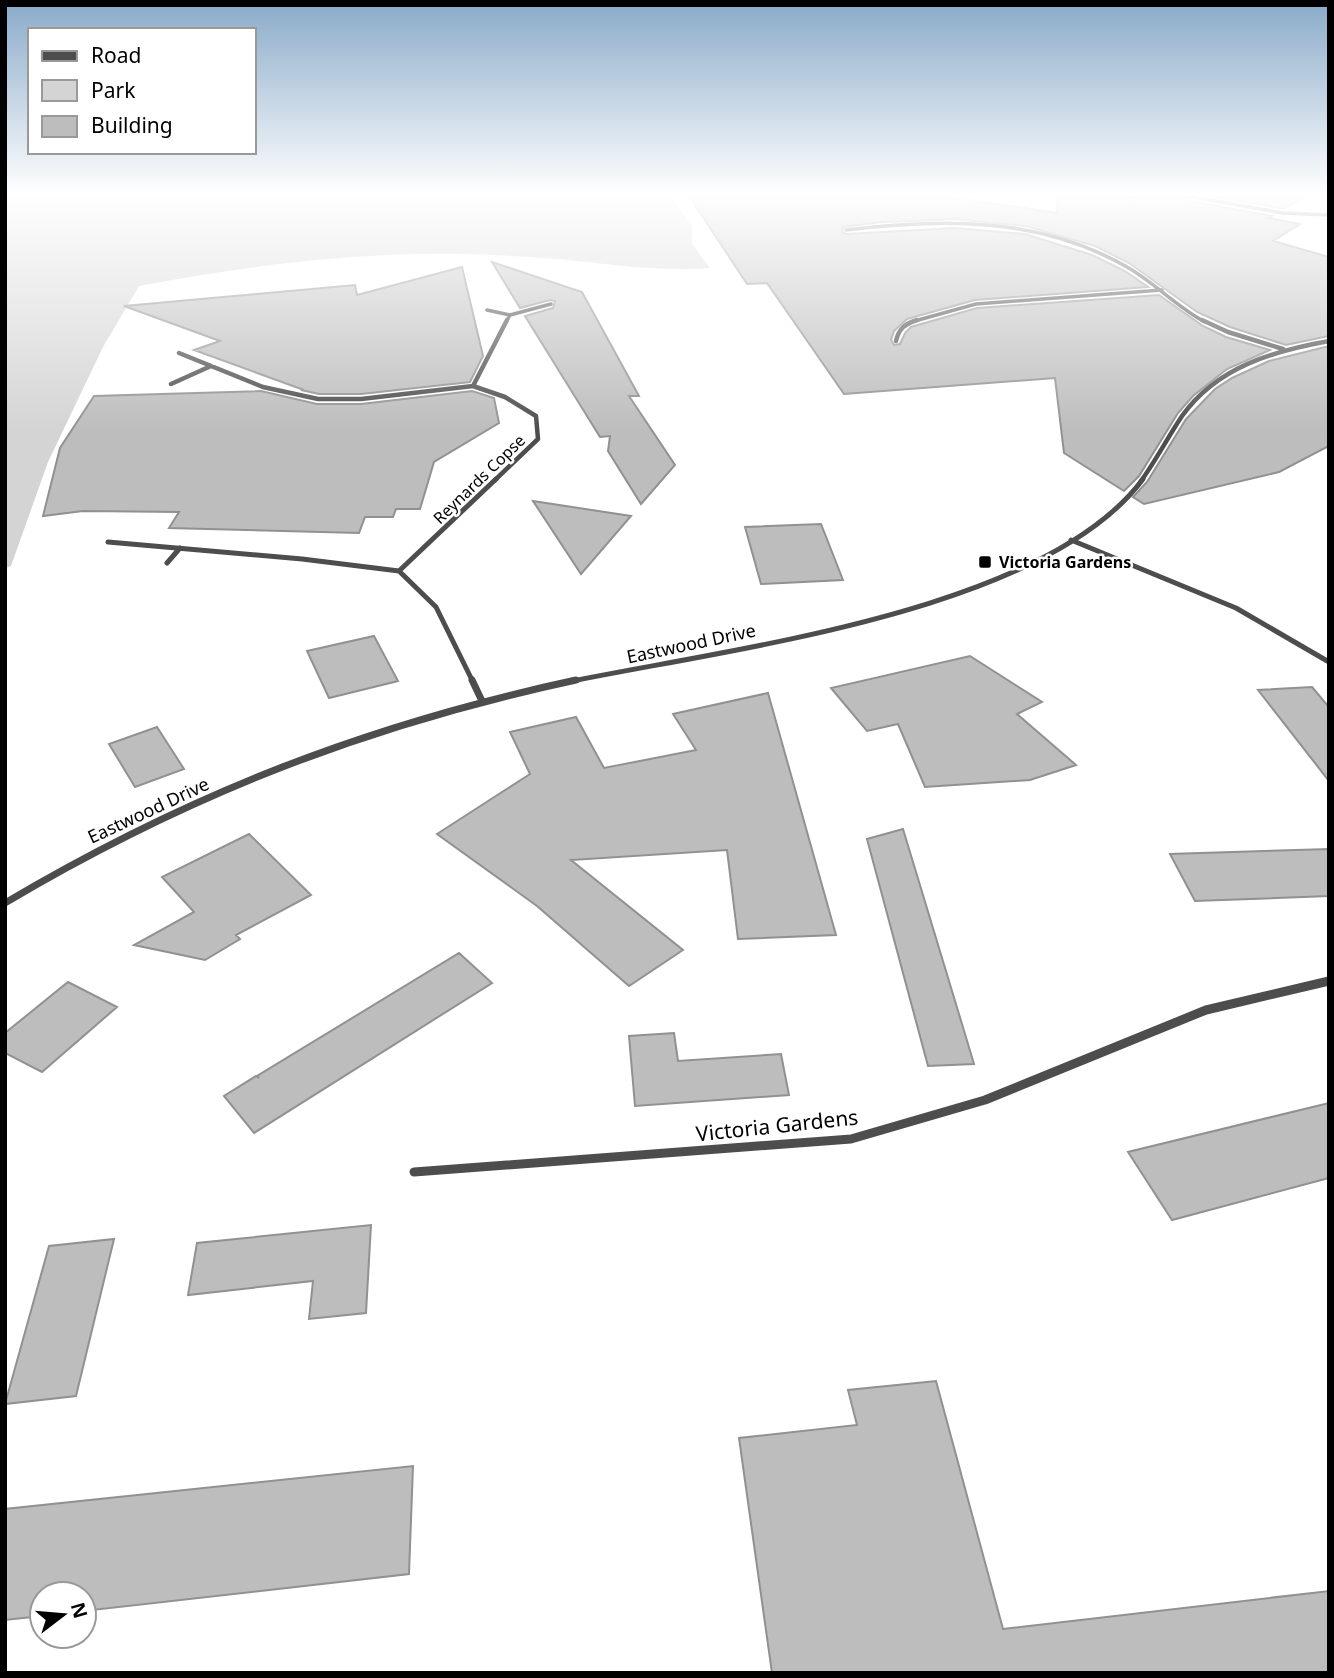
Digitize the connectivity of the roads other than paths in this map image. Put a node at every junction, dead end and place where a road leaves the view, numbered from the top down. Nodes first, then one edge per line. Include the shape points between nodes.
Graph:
1 (1137, 274) edge
2 (1163, 290) junction
3 (551, 304) dead end
4 (487, 310) dead end
5 (510, 315) junction
6 (896, 341) dead end
7 (1329, 341) edge
8 (1283, 349) junction
9 (179, 353) dead end
10 (211, 366) junction
11 (171, 384) dead end
12 (473, 386) junction
13 (1070, 540) junction
14 (108, 542) dead end
15 (180, 548) junction
16 (167, 563) dead end
17 (399, 571) junction
18 (1329, 662) edge
19 (482, 701) junction
20 (5, 903) edge
21 (1329, 981) edge
22 (414, 1172) dead end

1 - 2 street
2 - 6 street via 976,303 906,323
2 - 8 street via 1198,318
3 - 5 street
4 - 5 street
5 - 12 street
7 - 8 street, Eastwood Drive
8 - 13 street, Eastwood Drive via 1226,373 1199,393 1142,481 1119,506
9 - 10 street, Reynards Copse
10 - 11 street
10 - 12 street, Reynards Copse via 263,387 318,399 360,399
12 - 17 street, Reynards Copse via 505,397 536,416 538,439
13 - 18 street via 1223,600
13 - 19 street, Eastwood Drive via 993,581 916,606 838,627
14 - 15 street
15 - 16 street
15 - 17 street
17 - 19 street via 436,607
19 - 20 street, Eastwood Drive via 384,728 282,765 67,864
21 - 22 street, Victoria Gardens via 1206,1010 985,1100 851,1139

